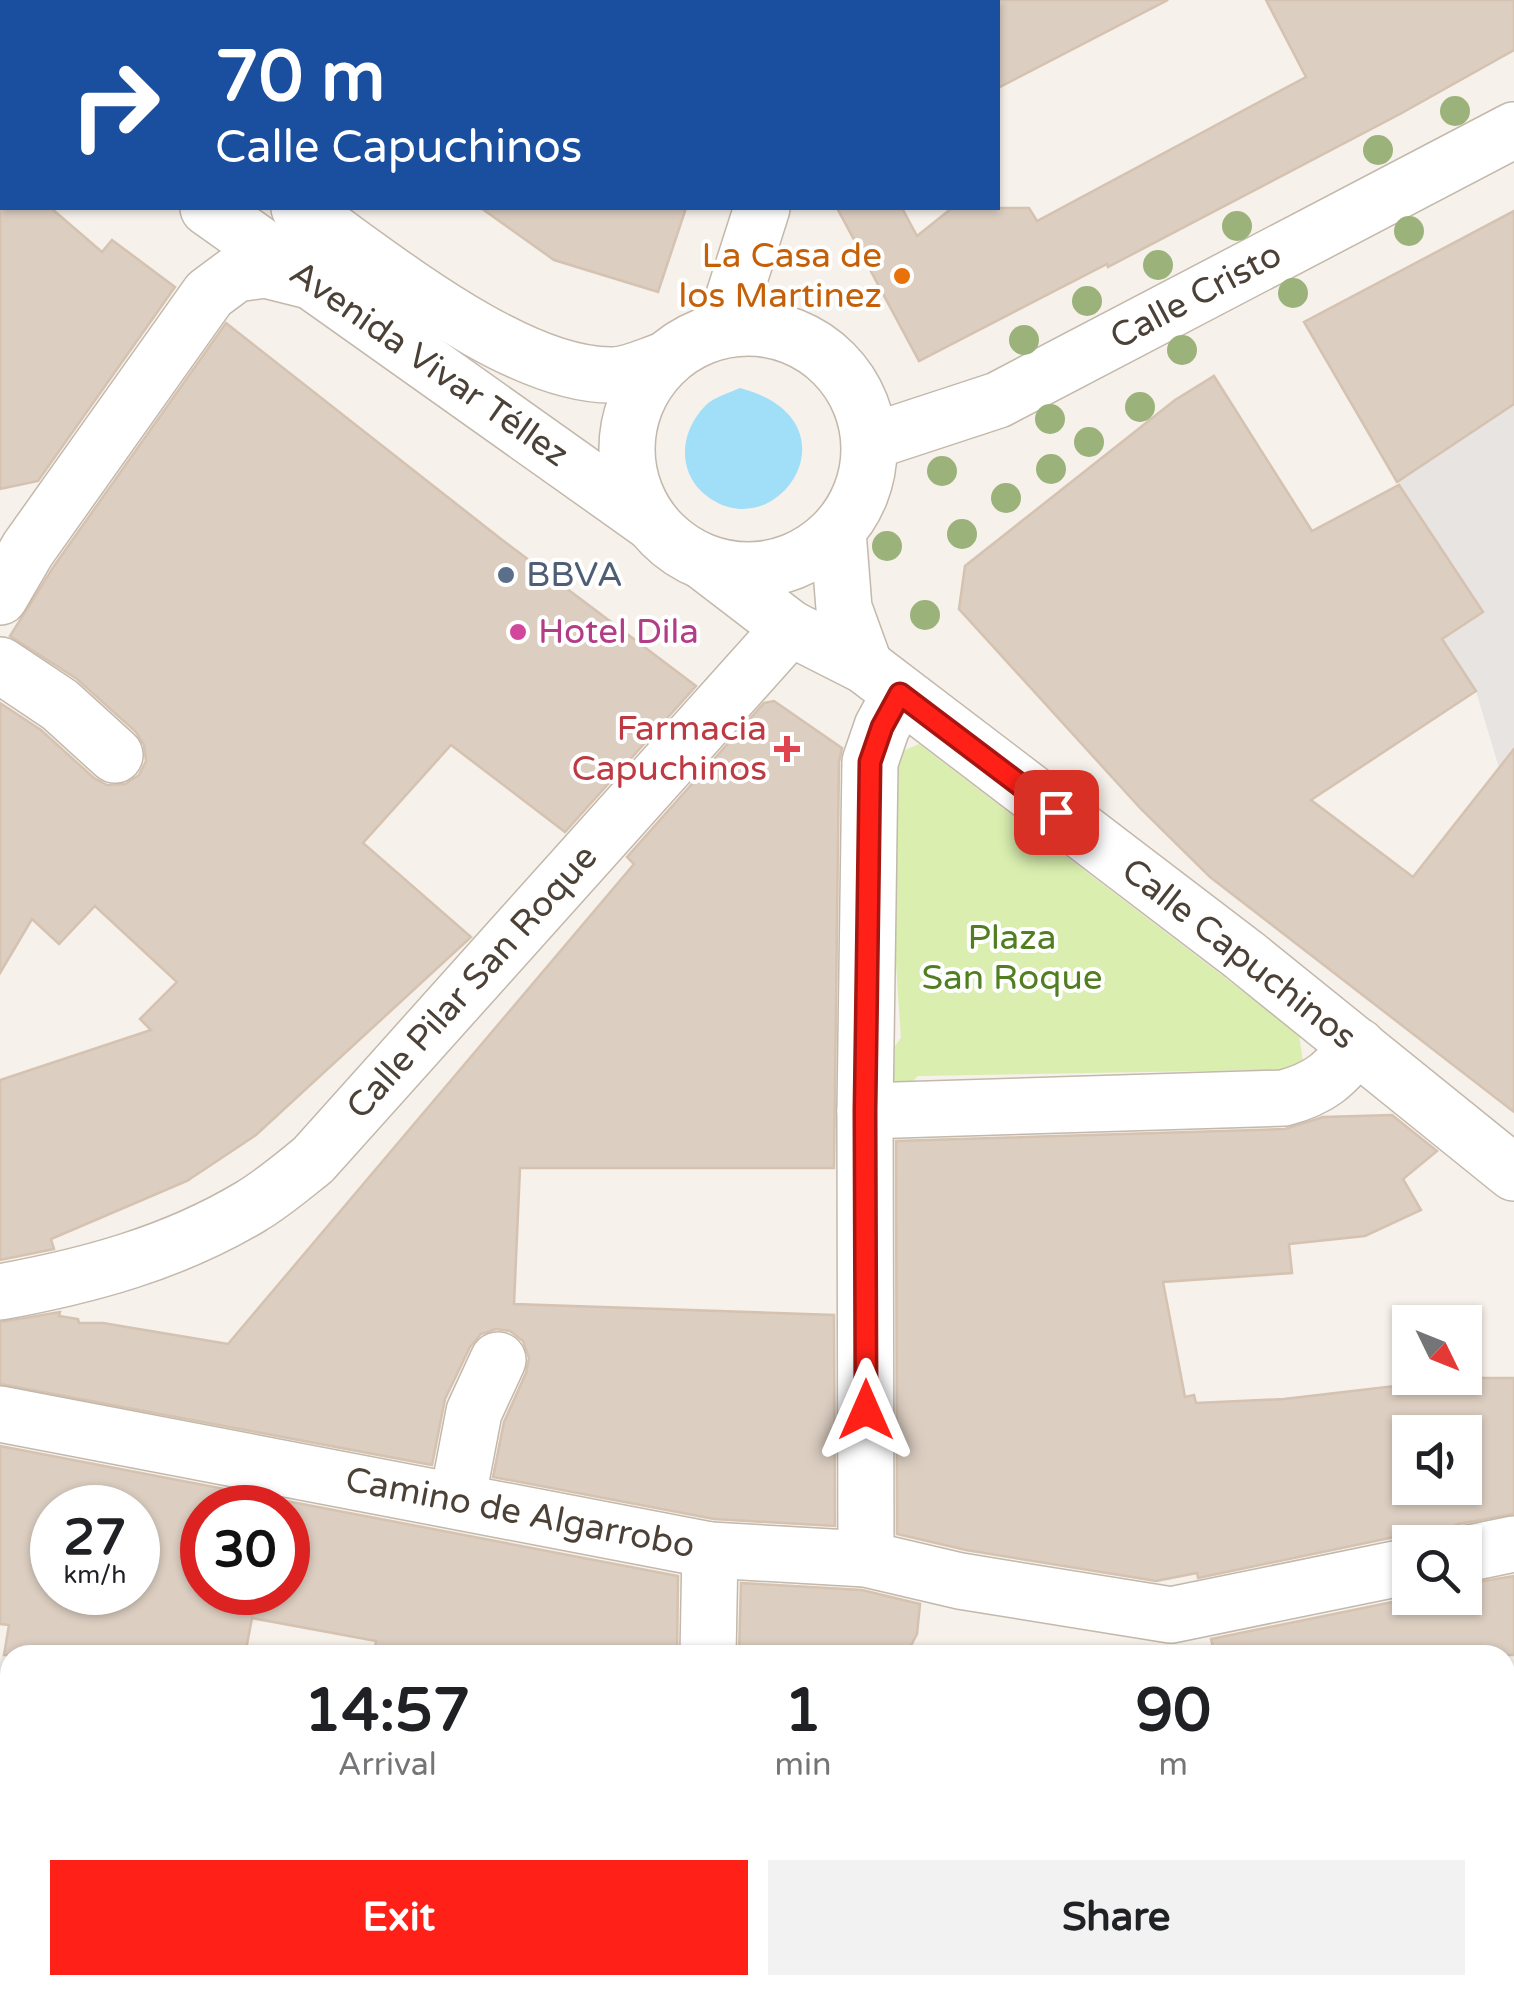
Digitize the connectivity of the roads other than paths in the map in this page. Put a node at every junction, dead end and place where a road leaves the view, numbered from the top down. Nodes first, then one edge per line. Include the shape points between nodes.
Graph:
1 (1514, 130) edge
2 (211, 210) edge
3 (302, 210) edge
4 (761, 210) edge
5 (313, 282) junction
6 (724, 328) junction
7 (664, 360) junction
8 (870, 442) junction
9 (649, 521) junction
10 (838, 532) junction
11 (14, 540) edge
12 (705, 563) junction
13 (0, 597) edge
14 (790, 628) junction
15 (0, 665) edge
16 (883, 680) junction
17 (115, 754) dead end
18 (1358, 1046) junction
19 (865, 1111) junction
20 (1514, 1173) edge
21 (0, 1292) edge
22 (498, 1360) dead end
23 (0, 1414) edge
24 (457, 1501) junction
25 (1514, 1544) edge
26 (710, 1550) junction
27 (1482, 1551) edge
28 (866, 1559) junction
29 (1392, 1570) edge
30 (708, 1645) edge

1 - 8 street, Calle Cristo via 998,400
2 - 5 street, Avenida Vivar Téllez
3 - 7 street, Avenida Vivar Téllez via 477,330 543,364 615,376
4 - 6 street
5 - 9 street, Avenida Vivar Téllez
5 - 11 street via 266,270 236,274 209,294
6 - 7 street
6 - 8 street via 769,329 808,342 847,379 861,402
7 - 9 street via 629,420 626,456
8 - 10 street via 857,505
9 - 12 street via 673,548
10 - 12 street via 776,568 740,571
10 - 16 street via 844,608
11 - 13 street
12 - 14 street
14 - 16 street, Calle Capuchinos
14 - 21 street, Calle Pilar San Roque via 313,1160 254,1205 198,1236 140,1259
15 - 17 street via 60,705
16 - 18 street, Calle Capuchinos
16 - 19 street via 882,727 870,762
18 - 19 street via 1334,1075 1284,1098
18 - 20 street, Calle Capuchinos
19 - 28 street
22 - 24 street via 474,1412
23 - 24 street, Camino de Algarrobo
24 - 26 street, Camino de Algarrobo
25 - 27 street
26 - 28 street, Camino de Algarrobo
26 - 30 street
28 - 29 street, Camino de Algarrobo via 1170,1615

